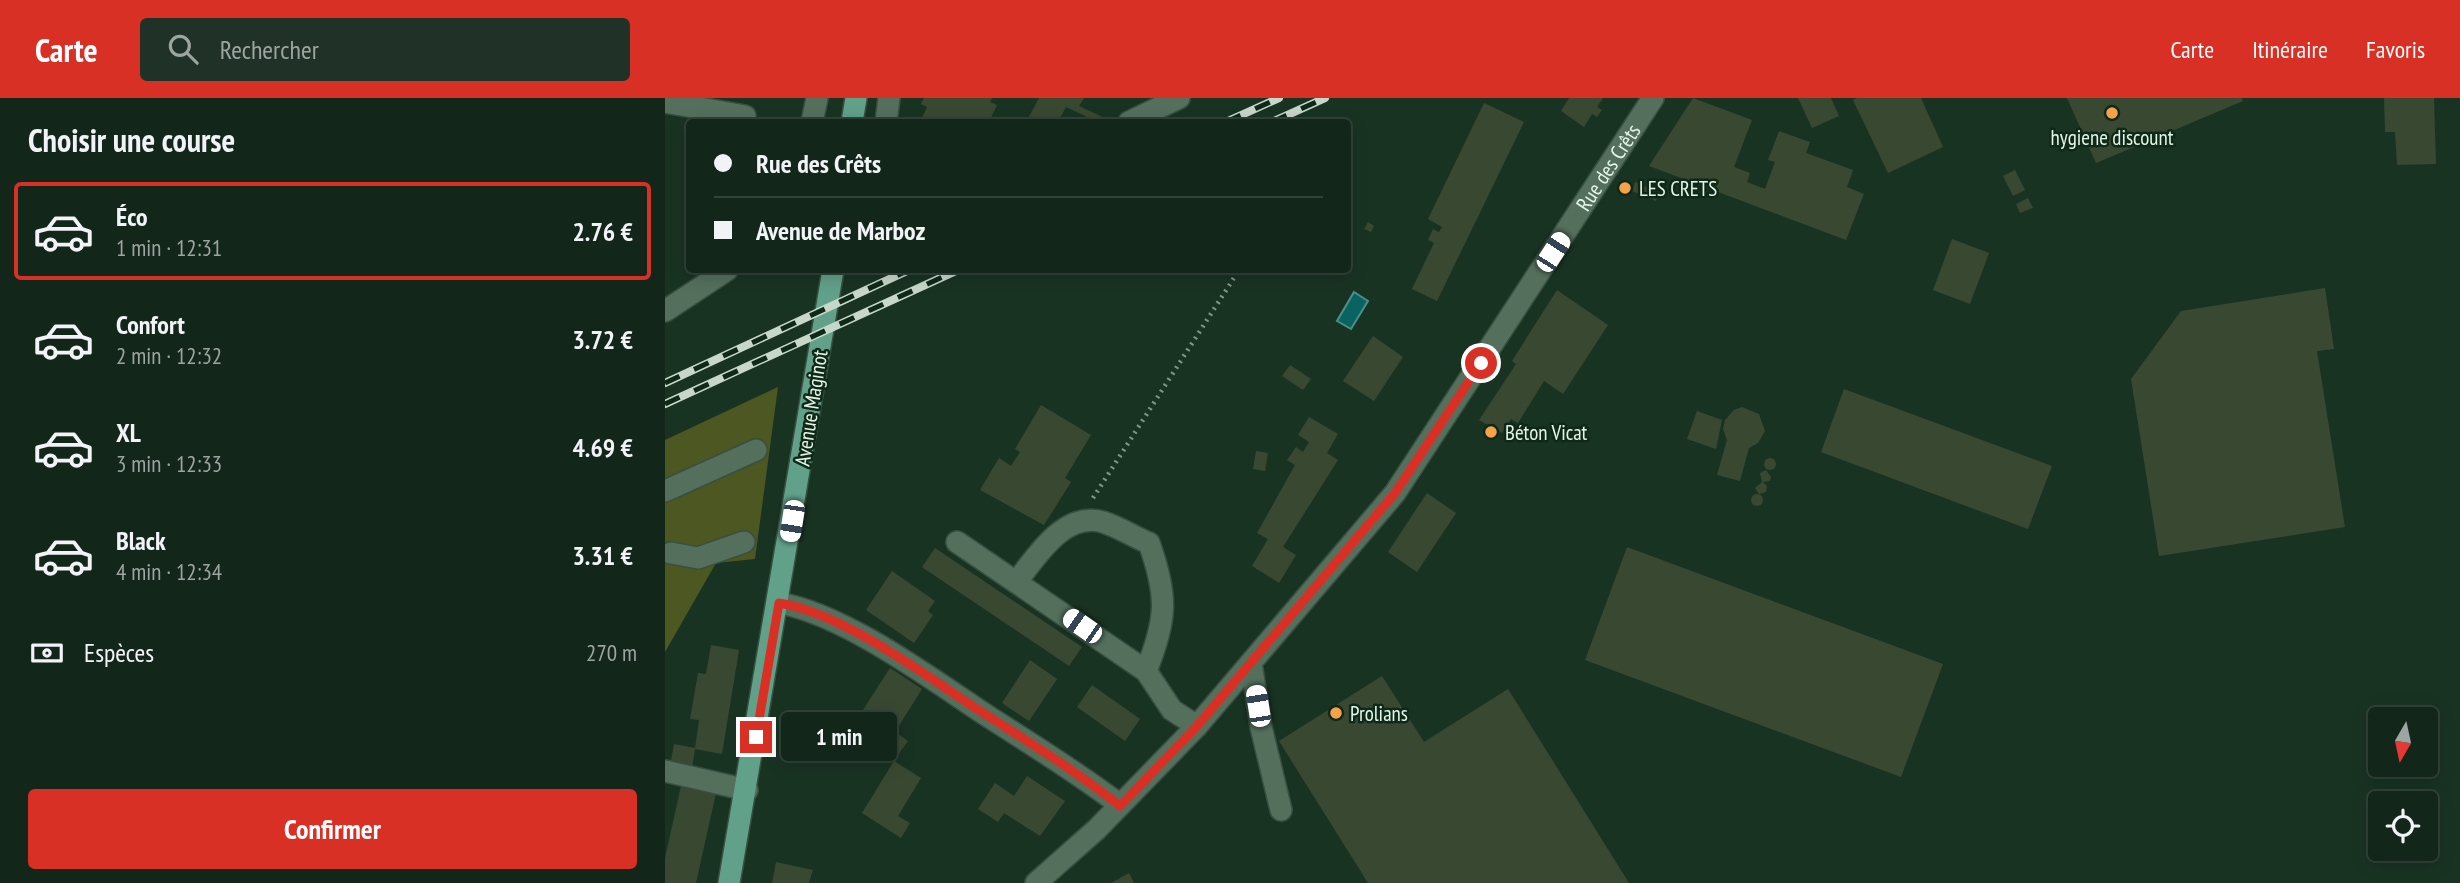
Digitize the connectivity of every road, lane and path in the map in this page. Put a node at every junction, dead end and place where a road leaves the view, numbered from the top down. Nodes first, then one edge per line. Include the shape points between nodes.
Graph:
1 (817, 98) edge
2 (856, 98) edge
3 (889, 98) edge
4 (1179, 98) edge
5 (1653, 98) edge
6 (665, 102) edge
7 (745, 116) dead end
8 (813, 119) edge
9 (852, 119) edge
10 (886, 119) edge
11 (1135, 119) edge
12 (722, 273) edge
13 (833, 273) edge
14 (1237, 273) edge
15 (665, 311) edge
16 (756, 450) dead end
17 (665, 491) edge
18 (1078, 523) junction
19 (744, 542) dead end
20 (957, 542) dead end
21 (667, 550) edge
22 (1017, 581) junction
23 (779, 603) junction
24 (1251, 663) junction
25 (1146, 671) junction
26 (1197, 726) junction
27 (665, 771) edge
28 (747, 790) junction
29 (1120, 806) junction
30 (1281, 810) dead end
31 (729, 883) edge
32 (1036, 883) edge

1 - 8 street
2 - 9 main road
3 - 10 street
4 - 11 street
5 - 24 street, Rue des Crêts via 1395,493
6 - 7 street
12 - 15 street
13 - 23 main road, Avenue Maginot
14 - 18 path
16 - 17 street
18 - 22 street via 1053,535
18 - 25 street via 1101,521 1149,543 1163,582 1162,632
19 - 21 street via 698,558
20 - 22 street
22 - 25 street
23 - 28 main road, Avenue Maginot
23 - 29 street via 829,618 944,687
24 - 26 street, Rue des Crêts
24 - 30 street
25 - 26 street via 1173,710
26 - 29 street, Rue des Crêts
27 - 28 street
28 - 31 main road, Avenue Maginot
29 - 32 street, Rue des Crêts

